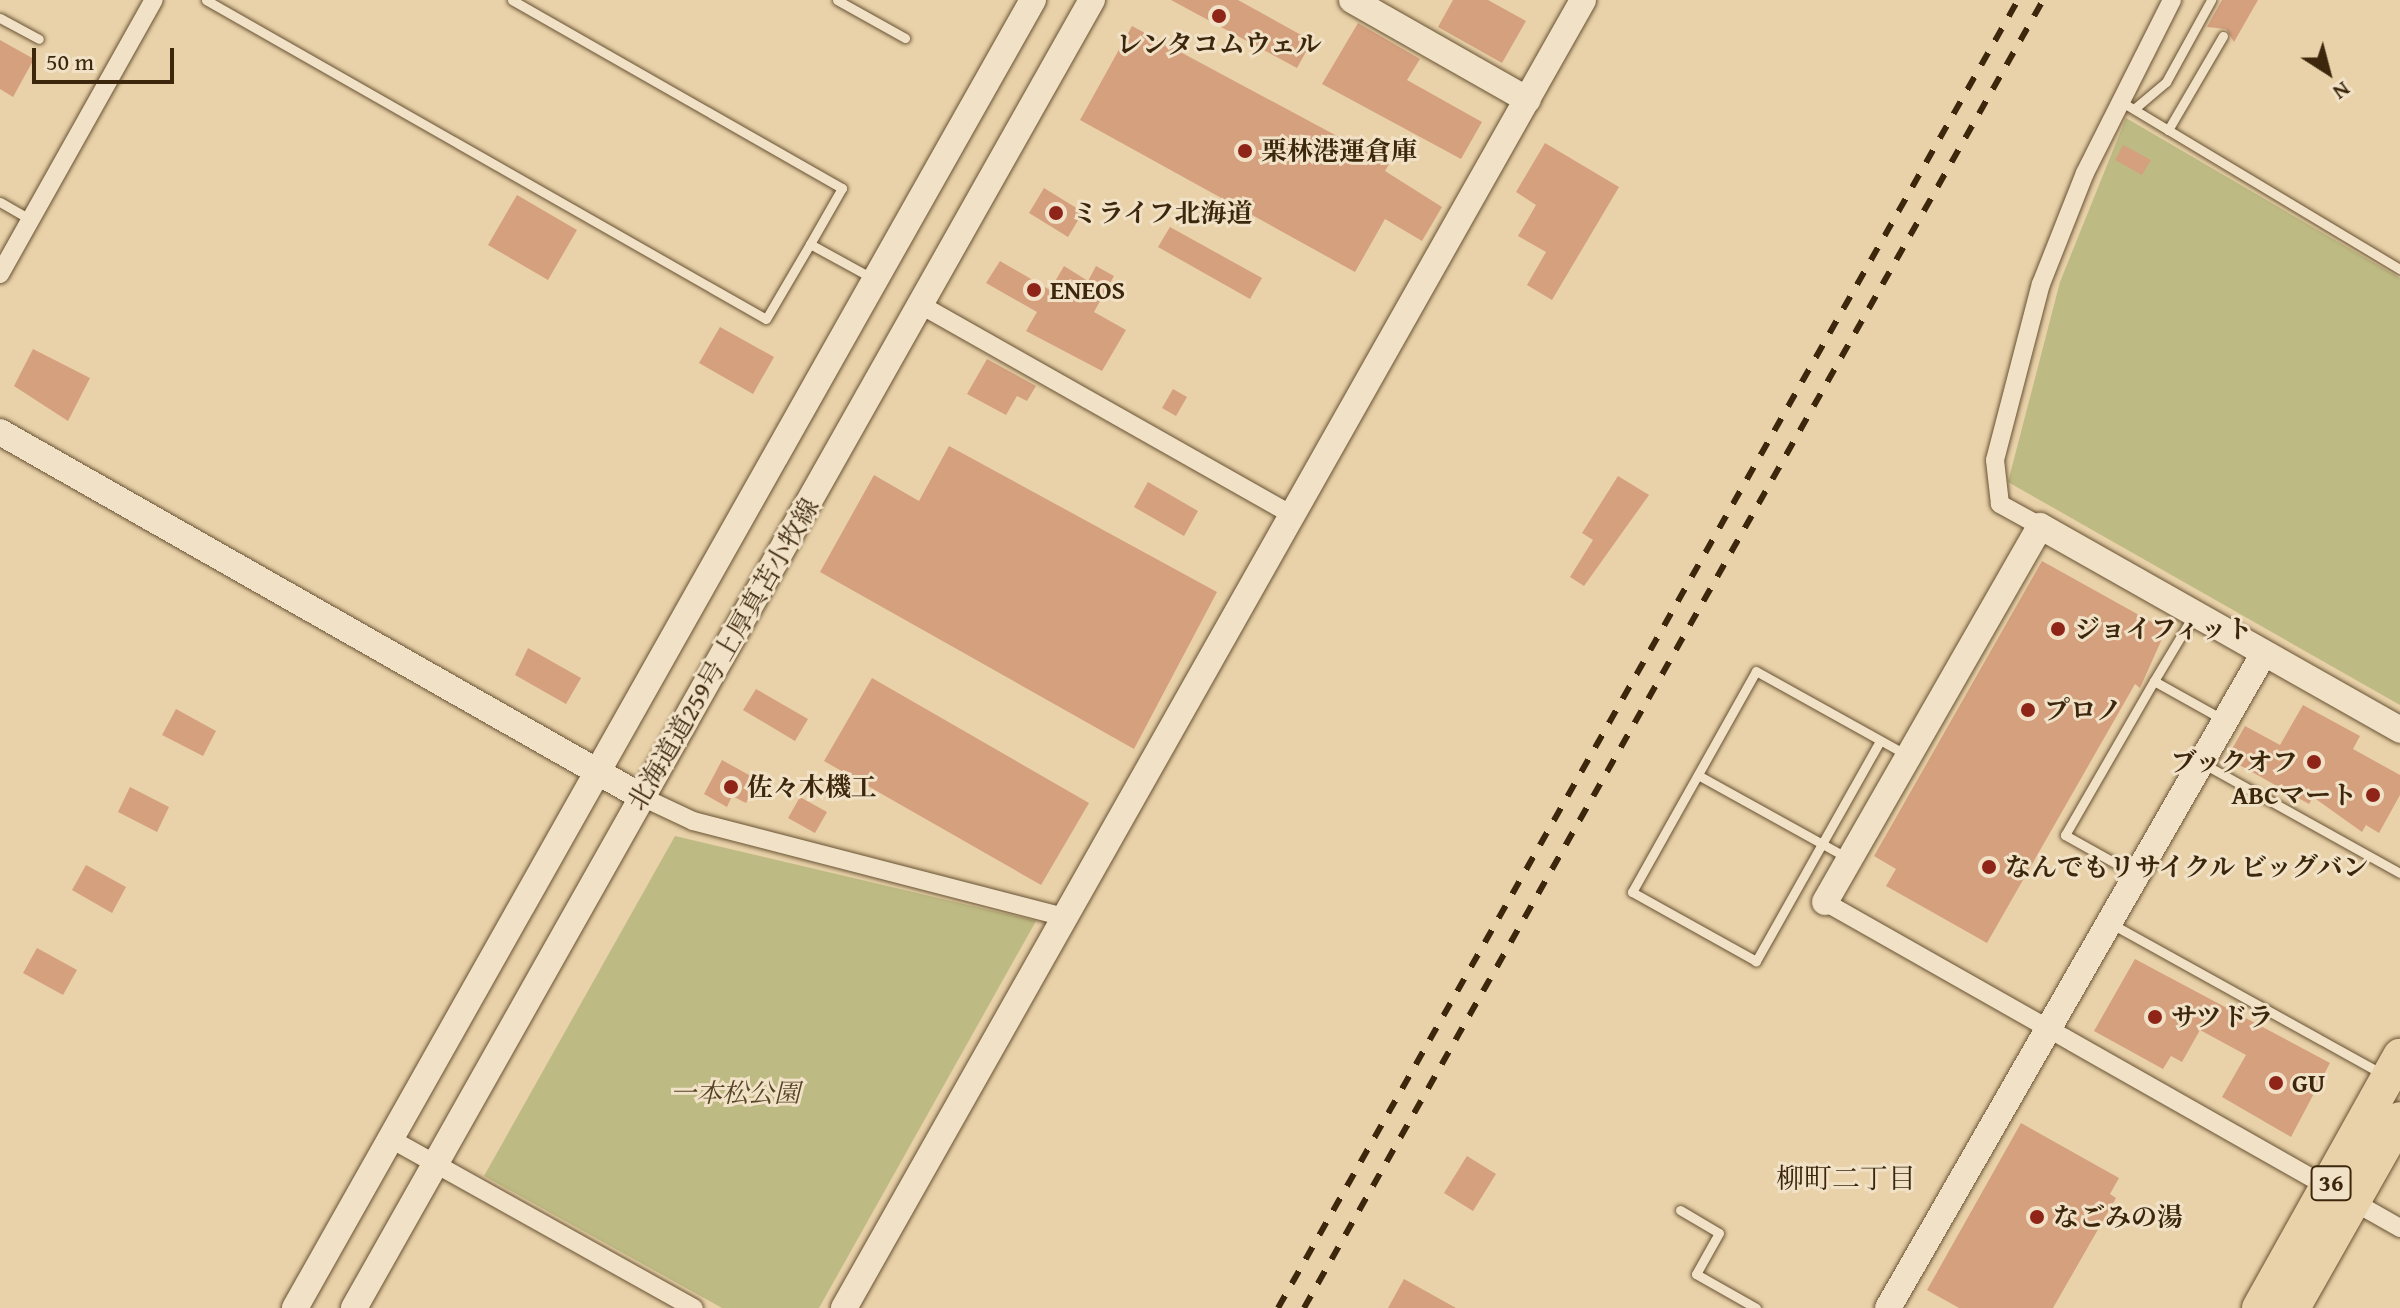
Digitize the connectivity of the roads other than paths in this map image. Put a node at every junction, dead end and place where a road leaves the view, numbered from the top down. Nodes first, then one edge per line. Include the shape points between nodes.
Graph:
1 (154, 0) edge
2 (206, 0) edge
3 (512, 0) edge
4 (837, 0) edge
5 (1033, 0) edge
6 (1092, 0) edge
7 (1352, 0) edge
8 (1583, 0) edge
9 (2172, 0) edge
10 (2211, 0) edge
11 (0, 18) edge
12 (2223, 36) dead end
13 (905, 38) dead end
14 (39, 39) dead end
15 (1528, 100) junction
16 (2127, 105) junction
17 (2168, 130) junction
18 (0, 202) edge
19 (31, 220) junction
20 (810, 244) junction
21 (2400, 269) edge
22 (0, 274) edge
23 (875, 280) junction
24 (921, 305) junction
25 (0, 432) edge
26 (1290, 514) junction
27 (2040, 526) junction
28 (2194, 613) junction
29 (2264, 653) junction
30 (2154, 681) junction
31 (2225, 721) junction
32 (2400, 730) edge
33 (1880, 741) junction
34 (1908, 756) junction
35 (2200, 762) junction
36 (599, 773) junction
37 (1698, 775) junction
38 (642, 797) junction
39 (1822, 844) junction
40 (1849, 859) junction
41 (2400, 873) edge
42 (2135, 874) junction
43 (1825, 902) joint
44 (1064, 917) junction
45 (2107, 921) junction
46 (2045, 1029) junction
47 (2394, 1067) edge
48 (2400, 1119) edge
49 (391, 1139) junction
50 (435, 1163) junction
51 (2341, 1194) junction
52 (1680, 1210) dead end
53 (2400, 1228) edge
54 (295, 1308) edge
55 (354, 1308) edge
56 (694, 1308) edge
57 (844, 1308) edge
58 (1756, 1308) edge
59 (1888, 1308) edge
60 (2259, 1308) edge
61 (2293, 1308) edge

1 - 19 street
2 - 20 lane via 766,319
3 - 20 lane via 842,188
4 - 13 lane
5 - 23 street, 北海道道259号 上厚真苫小牧線
6 - 24 street, 北海道道259号 上厚真苫小牧線
7 - 15 street
8 - 15 street
9 - 16 street
10 - 16 lane via 2166,82
11 - 14 lane
12 - 17 lane
15 - 26 street
16 - 17 lane
16 - 27 street via 2041,284 1995,460 2000,504
17 - 21 lane
18 - 19 lane
19 - 22 street
20 - 23 lane
23 - 36 street, 北海道道259号 上厚真苫小牧線
24 - 26 street
24 - 38 street, 北海道道259号 上厚真苫小牧線
25 - 36 street
26 - 44 street
27 - 28 street
27 - 34 street
28 - 29 street
28 - 30 lane
29 - 31 street
29 - 32 street
30 - 31 lane
30 - 42 lane via 2065,835
31 - 35 street
33 - 34 lane
33 - 37 lane via 1756,671
33 - 39 lane
34 - 40 street
35 - 41 lane
35 - 42 street
36 - 38 street
36 - 49 street, 北海道道259号 上厚真苫小牧線
37 - 39 lane
37 - 39 lane via 1632,892 1717,940 1756,961
38 - 44 street via 693,821
38 - 50 street, 北海道道259号 上厚真苫小牧線
39 - 40 lane
40 - 43 street
42 - 45 street
43 - 46 street
44 - 57 street
45 - 46 street
45 - 47 lane
46 - 51 street
46 - 59 street
47 - 51 highway, 36
48 - 51 highway, 36
49 - 50 street
49 - 54 street, 北海道道259号 上厚真苫小牧線
50 - 55 street, 北海道道259号 上厚真苫小牧線
50 - 56 street
51 - 53 street
51 - 60 highway, 36
51 - 61 highway, 36
52 - 58 lane via 1719,1233 1696,1274

